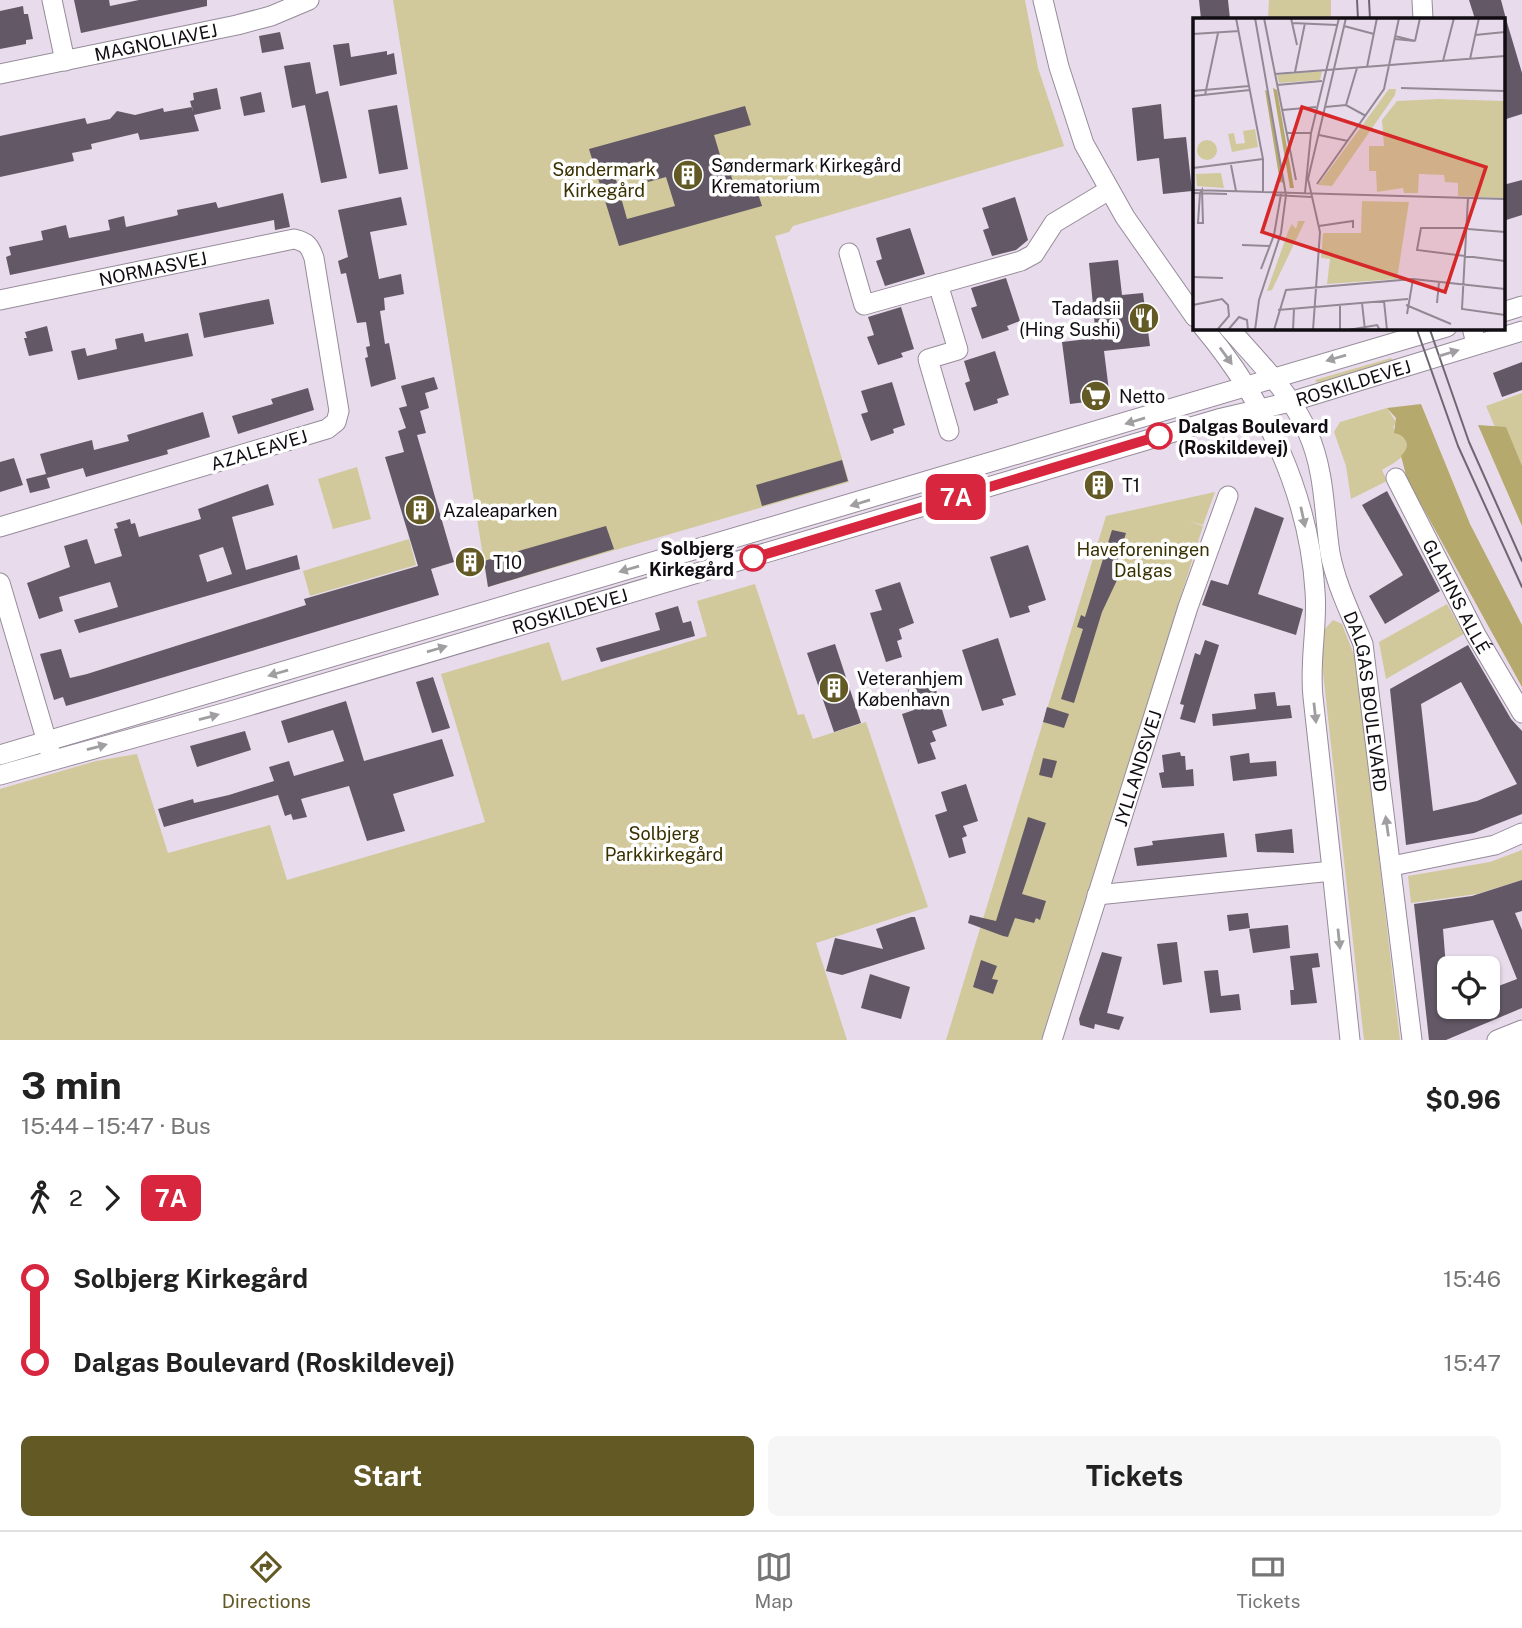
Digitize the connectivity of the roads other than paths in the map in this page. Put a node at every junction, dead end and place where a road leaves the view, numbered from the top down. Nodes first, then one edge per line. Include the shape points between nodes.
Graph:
1 (52, 0) edge
2 (309, 0) edge
3 (1043, 0) edge
4 (1422, 0) edge
5 (269, 8) edge
6 (1423, 18) edge
7 (65, 61) junction
8 (0, 74) edge
9 (1108, 190) junction
10 (303, 241) joint
11 (849, 253) dead end
12 (1156, 258) junction
13 (938, 284) junction
14 (1193, 290) edge
15 (0, 300) edge
16 (1522, 306) edge
17 (1504, 312) edge
18 (1193, 314) edge
19 (1204, 329) edge
20 (1230, 329) edge
21 (1440, 329) edge
22 (1522, 331) edge
23 (1474, 336) edge
24 (1272, 377) junction
25 (1247, 386) junction
26 (1290, 402) junction
27 (1261, 409) junction
28 (949, 431) dead end
29 (1396, 478) dead end
30 (1228, 496) dead end
31 (812, 516) junction
32 (0, 527) edge
33 (819, 538) junction
34 (0, 583) edge
35 (397, 638) junction
36 (343, 654) junction
37 (403, 659) junction
38 (348, 676) junction
39 (1522, 713) edge
40 (49, 750) junction
41 (0, 755) edge
42 (0, 775) edge
43 (1522, 833) edge
44 (1392, 866) junction
45 (1332, 872) junction
46 (1097, 895) junction
47 (1522, 1030) edge
48 (1052, 1040) edge
49 (1350, 1040) edge
50 (1412, 1040) edge
51 (1497, 1040) edge

1 - 7 street
2 - 5 street, MAGNOLIAVEJ
3 - 9 street via 1067,97
4 - 6 street
5 - 7 street, MAGNOLIAVEJ
7 - 8 street, MAGNOLIAVEJ
9 - 12 street
9 - 13 street via 1054,223 1034,254
10 - 15 street, NORMASVEJ via 294,239
10 - 32 street, AZALEAVEJ via 314,258 339,411 336,422 327,429
11 - 13 street via 864,305
12 - 14 street
12 - 18 street
13 - 28 street via 958,350 928,359
16 - 17 street
19 -> 25 street, DALGAS BOULEVARD
20 - 24 street, DALGAS BOULEVARD
21 -> 24 street, ROSKILDEVEJ
22 - 23 street, ROSKILDEVEJ
26 -> 23 street, ROSKILDEVEJ
24 - 25 street, ROSKILDEVEJ
24 - 26 street, DALGAS BOULEVARD
25 - 27 street, DALGAS BOULEVARD
25 -> 31 street, ROSKILDEVEJ
26 - 27 street, ROSKILDEVEJ
44 -> 26 street, DALGAS BOULEVARD via 1363,644 1331,556 1320,471 1308,433
27 - 33 street, ROSKILDEVEJ
27 -> 45 street, DALGAS BOULEVARD via 1306,526 1316,593 1312,682
29 - 39 street, GLAHNS ALLÉ via 1476,635
30 - 46 street, JYLLANDSVEJ
31 - 33 street
31 -> 35 street, ROSKILDEVEJ
37 -> 33 street, ROSKILDEVEJ
34 - 40 street
35 - 36 street, ROSKILDEVEJ
35 - 37 street
36 - 38 street
36 -> 40 street, ROSKILDEVEJ
37 - 38 street, ROSKILDEVEJ
40 -> 38 street, ROSKILDEVEJ
40 - 41 street, ROSKILDEVEJ
40 - 42 street, ROSKILDEVEJ
43 - 44 street via 1495,845
44 - 50 street, DALGAS BOULEVARD
45 - 46 street
45 -> 49 street, DALGAS BOULEVARD
46 - 48 street, JYLLANDSVEJ
47 - 51 street

